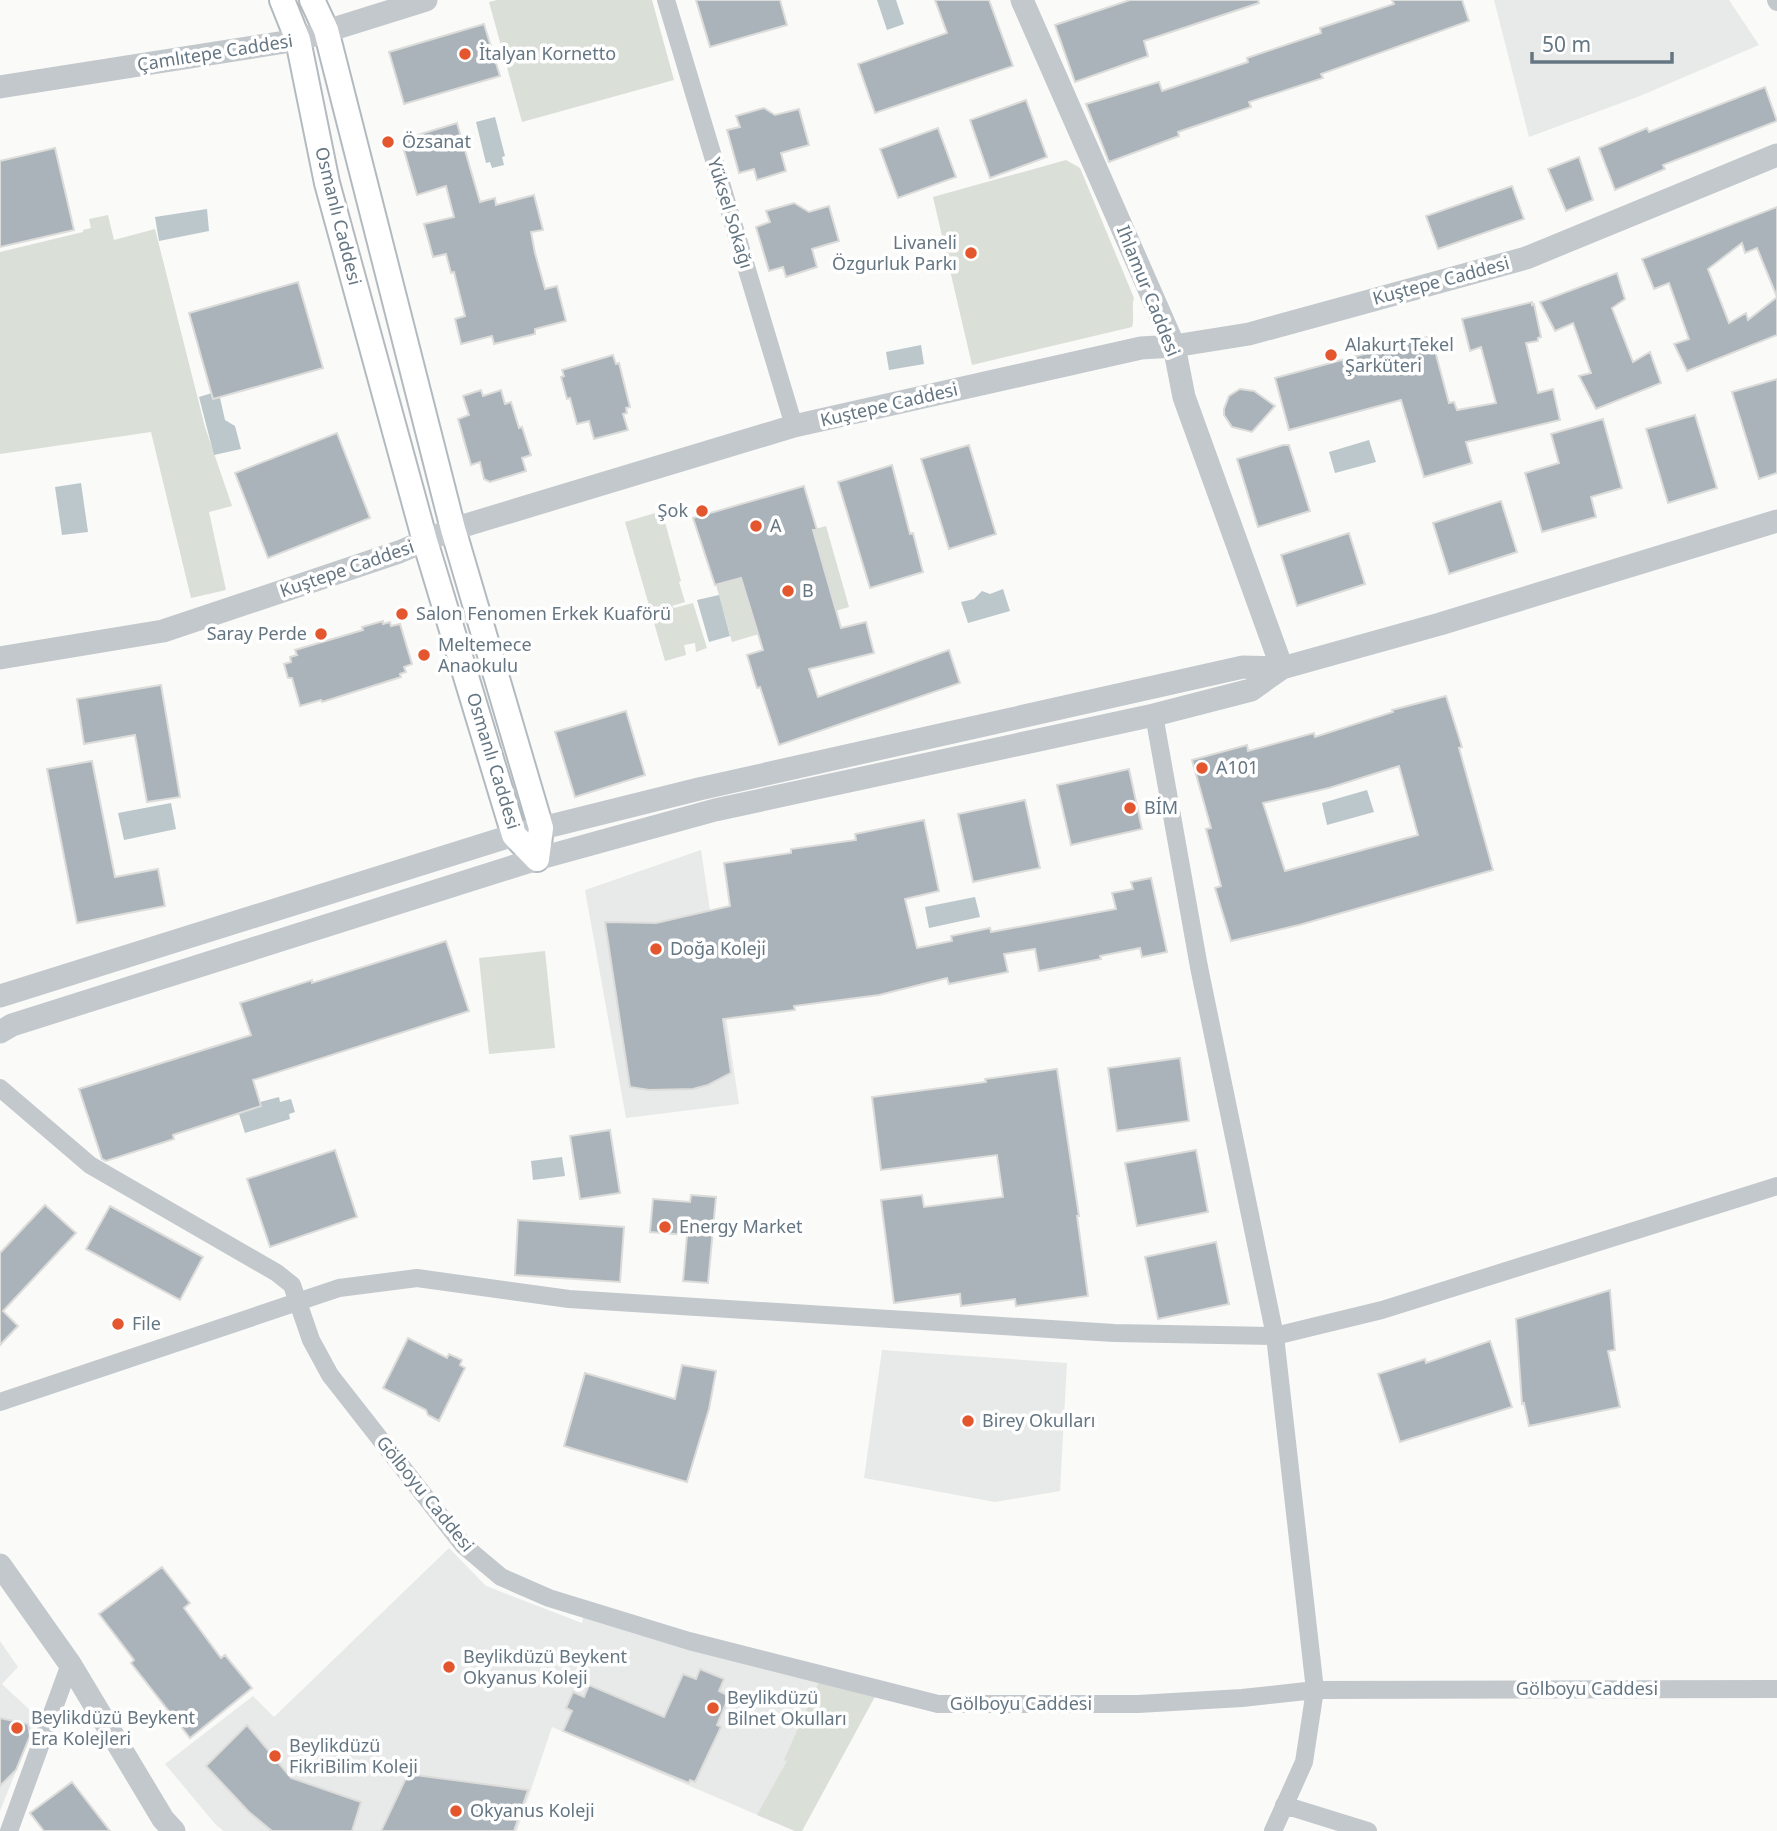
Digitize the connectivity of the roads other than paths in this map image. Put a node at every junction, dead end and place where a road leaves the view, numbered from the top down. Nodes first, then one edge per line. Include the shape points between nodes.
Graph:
1 (282, 0) edge
2 (313, 0) edge
3 (426, 0) edge
4 (666, 0) edge
5 (1023, 0) edge
6 (327, 30) junction
7 (298, 40) junction
8 (0, 87) edge
9 (1777, 155) edge
10 (1174, 346) junction
11 (794, 426) junction
12 (1777, 522) edge
13 (453, 529) junction
14 (425, 541) junction
15 (0, 658) edge
16 (1282, 668) junction
17 (1146, 689) junction
18 (1154, 715) junction
19 (541, 828) junction
20 (514, 835) junction
21 (537, 859) junction
22 (0, 996) edge
23 (0, 1032) edge
24 (0, 1088) edge
25 (1777, 1186) edge
26 (299, 1302) junction
27 (1275, 1336) junction
28 (0, 1402) edge
29 (0, 1565) edge
30 (70, 1664) junction
31 (1777, 1689) edge
32 (1315, 1690) junction
33 (1284, 1805) junction
34 (9, 1831) edge
35 (174, 1831) edge
36 (1273, 1831) edge
37 (1368, 1831) edge

1 - 7 main road, Osmanlı Caddesi
2 - 6 main road, Osmanlı Caddesi
3 - 6 street, Çamlıtepe Caddesi
4 - 11 street, Yüksel Sokağı
5 - 10 street, Ihlamur Caddesi
6 - 7 street, Çamlıtepe Caddesi
6 - 13 main road, Osmanlı Caddesi
7 - 8 street, Çamlıtepe Caddesi
7 - 14 main road, Osmanlı Caddesi via 327,183
9 - 10 street, Kuştepe Caddesi via 1526,258 1249,334
10 - 11 street, Kuştepe Caddesi via 1141,348
10 - 16 street, Ihlamur Caddesi via 1184,397
11 - 13 street, Kuştepe Caddesi
12 - 16 street
13 - 14 street, Kuştepe Caddesi
13 - 19 main road, Osmanlı Caddesi
14 - 15 street, Kuştepe Caddesi via 163,631
14 - 20 main road, Osmanlı Caddesi
16 - 17 street via 1243,667
16 - 18 street via 1251,690
17 - 18 street
17 - 19 street
18 - 21 street via 715,810
18 - 27 street via 1199,967
19 - 20 street
19 - 21 main road, Osmanlı Caddesi
20 - 21 main road, Osmanlı Caddesi
20 - 22 street
21 - 23 street
24 - 26 street, Gölboyu Caddesi via 90,1165 277,1273 292,1285
25 - 27 street via 1382,1310
26 - 27 street via 338,1288 417,1278 569,1299 1114,1333
26 - 28 street
26 - 32 street, Gölboyu Caddesi via 311,1340 330,1376 463,1545 501,1577 549,1598 689,1641 938,1704 1138,1704
27 - 32 street
29 - 30 street
30 - 34 street
30 - 35 street
31 - 32 street, Gölboyu Caddesi
32 - 33 street via 1304,1762
33 - 36 street
33 - 37 street

